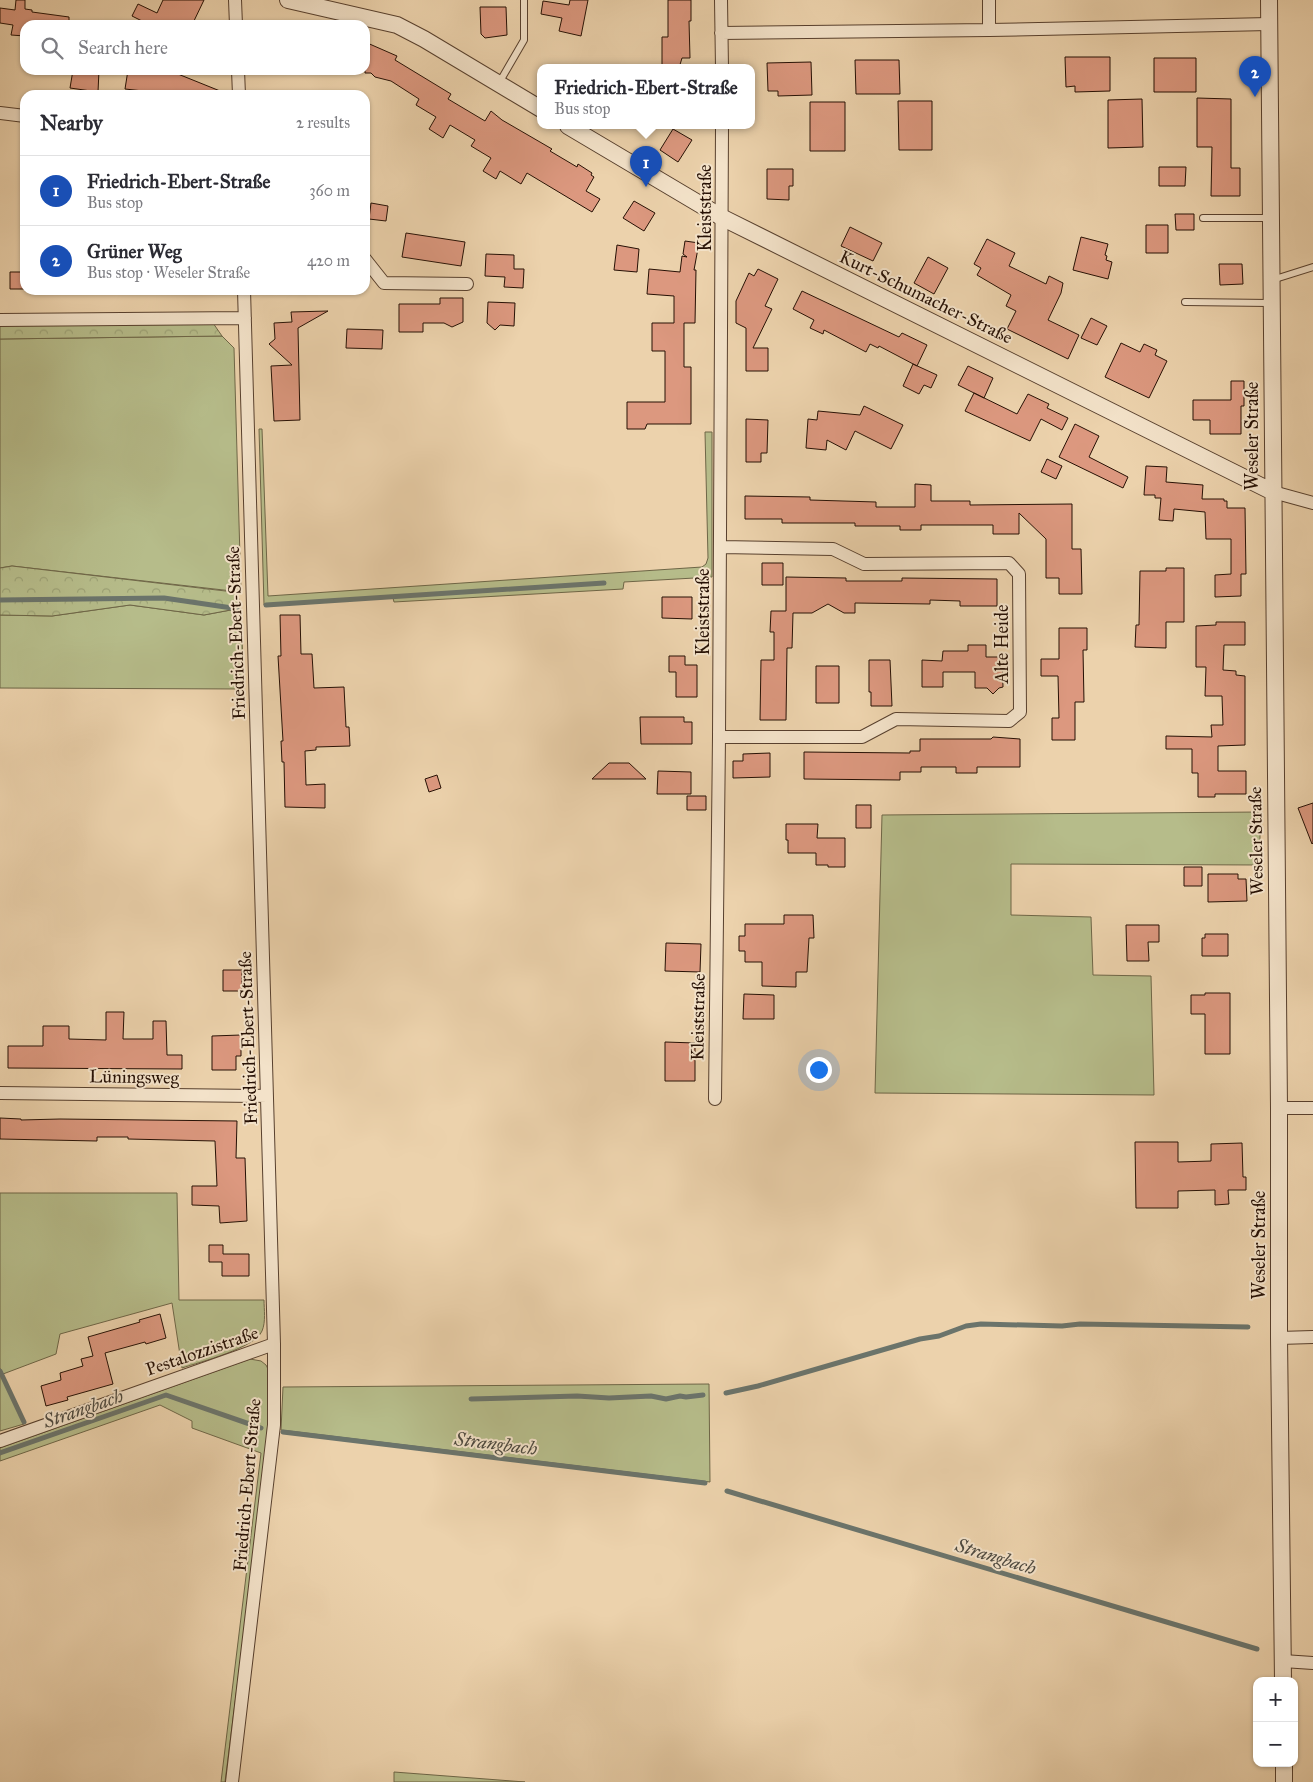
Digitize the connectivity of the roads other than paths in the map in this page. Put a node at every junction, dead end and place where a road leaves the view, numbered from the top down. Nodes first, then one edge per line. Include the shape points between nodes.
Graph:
1 (236, 0) edge
2 (288, 0) edge
3 (524, 0) edge
4 (721, 0) edge
5 (989, 0) edge
6 (1269, 0) edge
7 (236, 20) edge
8 (1269, 24) junction
9 (989, 30) junction
10 (721, 33) junction
11 (722, 64) edge
12 (238, 75) edge
13 (499, 84) junction
14 (238, 90) edge
15 (537, 108) edge
16 (0, 113) edge
17 (20, 115) edge
18 (573, 129) edge
19 (722, 129) edge
20 (722, 218) junction
21 (1203, 218) dead end
22 (1271, 218) junction
23 (370, 265) edge
24 (1313, 267) edge
25 (1271, 280) junction
26 (467, 284) dead end
27 (244, 295) edge
28 (1185, 302) dead end
29 (1271, 303) junction
30 (245, 318) junction
31 (0, 320) edge
32 (1273, 492) junction
33 (1313, 503) edge
34 (721, 547) junction
35 (719, 736) junction
36 (0, 1093) edge
37 (267, 1096) junction
38 (715, 1099) dead end
39 (1279, 1108) junction
40 (1313, 1108) edge
41 (1313, 1337) edge
42 (1279, 1338) junction
43 (274, 1344) junction
44 (0, 1441) edge
45 (1283, 1661) junction
46 (1313, 1663) edge
47 (1284, 1677) edge
48 (1284, 1767) edge
49 (232, 1782) edge
50 (1284, 1782) edge

1 - 7 street
2 - 13 street via 397,25
3 - 13 lane via 524,40
4 - 10 street
5 - 9 street
6 - 8 street, Weseler Straße
8 - 9 street
8 - 22 street, Weseler Straße
9 - 10 street
10 - 11 street
12 - 14 street
13 - 15 street
16 - 17 street
18 - 20 street, Kurt-Schumacher-Straße
19 - 20 street, Kleiststraße
20 - 32 street, Kurt-Schumacher-Straße
20 - 34 street, Kleiststraße
21 - 22 lane
22 - 25 street, Weseler Straße
23 - 26 street via 384,283
24 - 25 lane
25 - 29 street, Weseler Straße
27 - 30 street, Friedrich-Ebert-Straße
28 - 29 lane
29 - 32 street, Weseler Straße
30 - 31 street
30 - 37 street, Friedrich-Ebert-Straße
32 - 33 street
32 - 39 street, Weseler Straße
34 - 35 street, Kleiststraße
34 - 35 street, Alte Heide via 833,548 864,564 1009,564 1019,574 1020,712 1010,721 896,719 862,737
35 - 38 street, Kleiststraße
36 - 37 street, Lüningsweg
37 - 43 street, Friedrich-Ebert-Straße
39 - 40 street
39 - 42 street, Weseler Straße
41 - 42 street
42 - 45 street, Weseler Straße
43 - 44 street, Pestalozzistraße
43 - 49 street, Friedrich-Ebert-Straße via 274,1425
45 - 46 street
45 - 47 street, Weseler Straße
48 - 50 street

